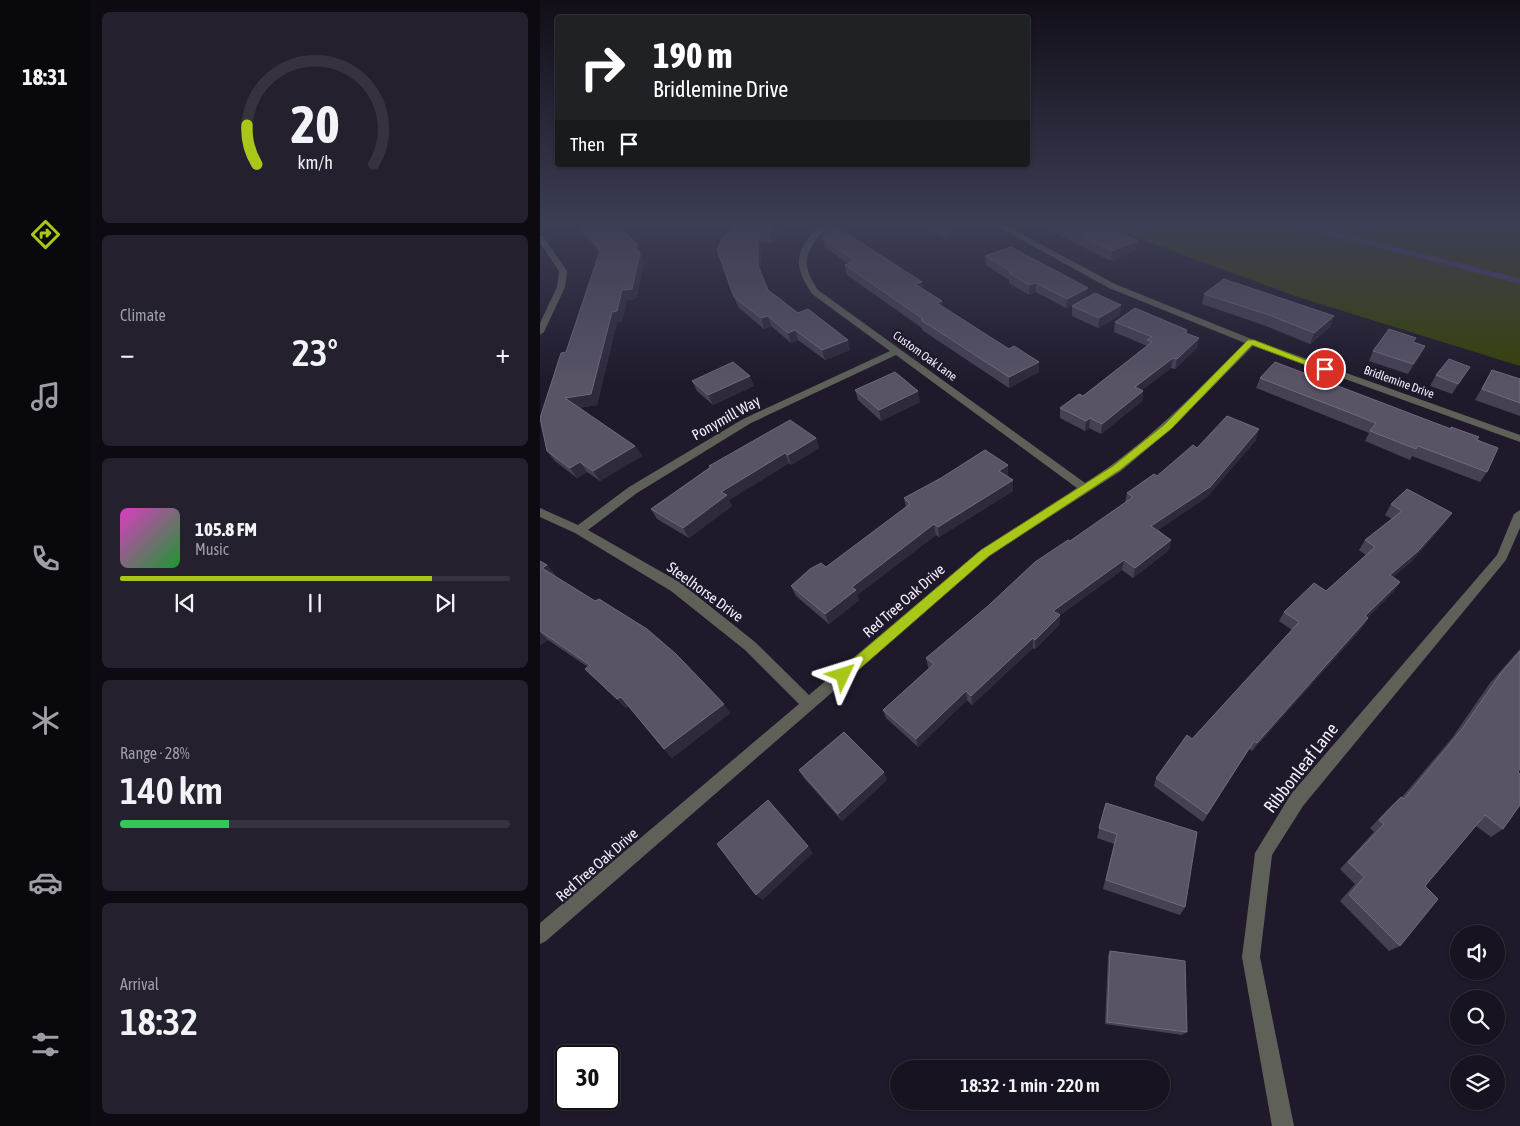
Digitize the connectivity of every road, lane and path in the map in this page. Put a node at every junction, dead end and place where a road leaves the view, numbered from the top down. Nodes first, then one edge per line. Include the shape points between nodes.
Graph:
1 (562, 277) edge
2 (804, 277) edge
3 (1094, 277) edge
4 (540, 332) edge
5 (1251, 342) junction
6 (898, 351) junction
7 (1520, 439) edge
8 (1084, 488) junction
9 (540, 512) edge
10 (1520, 514) edge
11 (579, 530) junction
12 (809, 704) junction
13 (540, 935) edge
14 (1283, 1126) edge

1 - 4 street via 561,287
2 - 6 street, Custom Oak Lane via 815,292
3 - 5 street, Bridlemine Drive
5 - 7 street, Bridlemine Drive
5 - 8 street, Red Tree Oak Drive via 1167,427 1117,468
6 - 8 street, Custom Oak Lane
6 - 11 street, Ponymill Way via 747,421 633,490
8 - 12 street, Red Tree Oak Drive via 985,553
9 - 11 street, Steelhorse Drive
10 - 14 street, Ribbonleaf Lane via 1502,557 1297,800 1264,852 1251,957
11 - 12 street, Steelhorse Drive via 676,587 750,646
12 - 13 street, Red Tree Oak Drive

